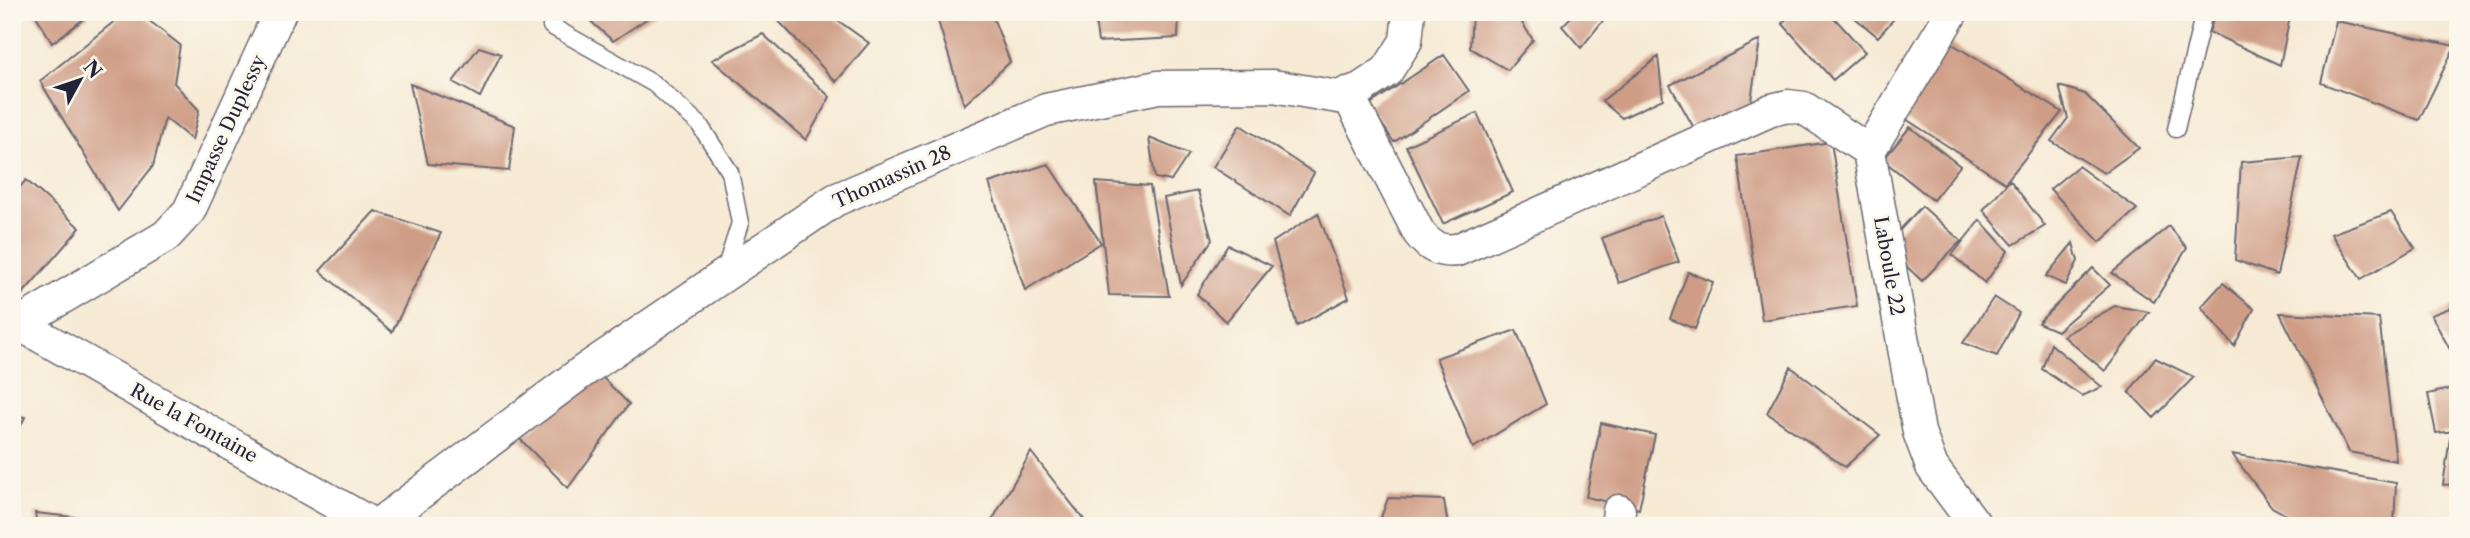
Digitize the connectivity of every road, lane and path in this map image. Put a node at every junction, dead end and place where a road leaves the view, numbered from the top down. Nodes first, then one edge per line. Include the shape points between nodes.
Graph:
1 (280, 12) edge
2 (1409, 12) edge
3 (1952, 12) edge
4 (2204, 12) edge
5 (551, 26) dead end
6 (1347, 93) junction
7 (2176, 129) dead end
8 (1868, 151) junction
9 (723, 276) junction
10 (15, 322) edge
11 (375, 526) edge
12 (1976, 526) edge

1 - 10 street, Impasse Duplessy via 189,211 166,236
2 - 6 street, Thomassin 28 via 1406,41 1387,71
3 - 8 street
4 - 7 lane
5 - 9 lane via 654,84 699,124 730,172 740,223
6 - 8 street via 1419,233 1430,246 1444,252 1771,110 1804,108
6 - 9 street, Thomassin 28 via 1327,96 1273,86 1158,87 1046,110 835,200
8 - 12 street, Laboule 22 via 1919,432 1932,467
9 - 11 street, Thomassin 28 via 582,372
10 - 11 street, Rue la Fontaine

